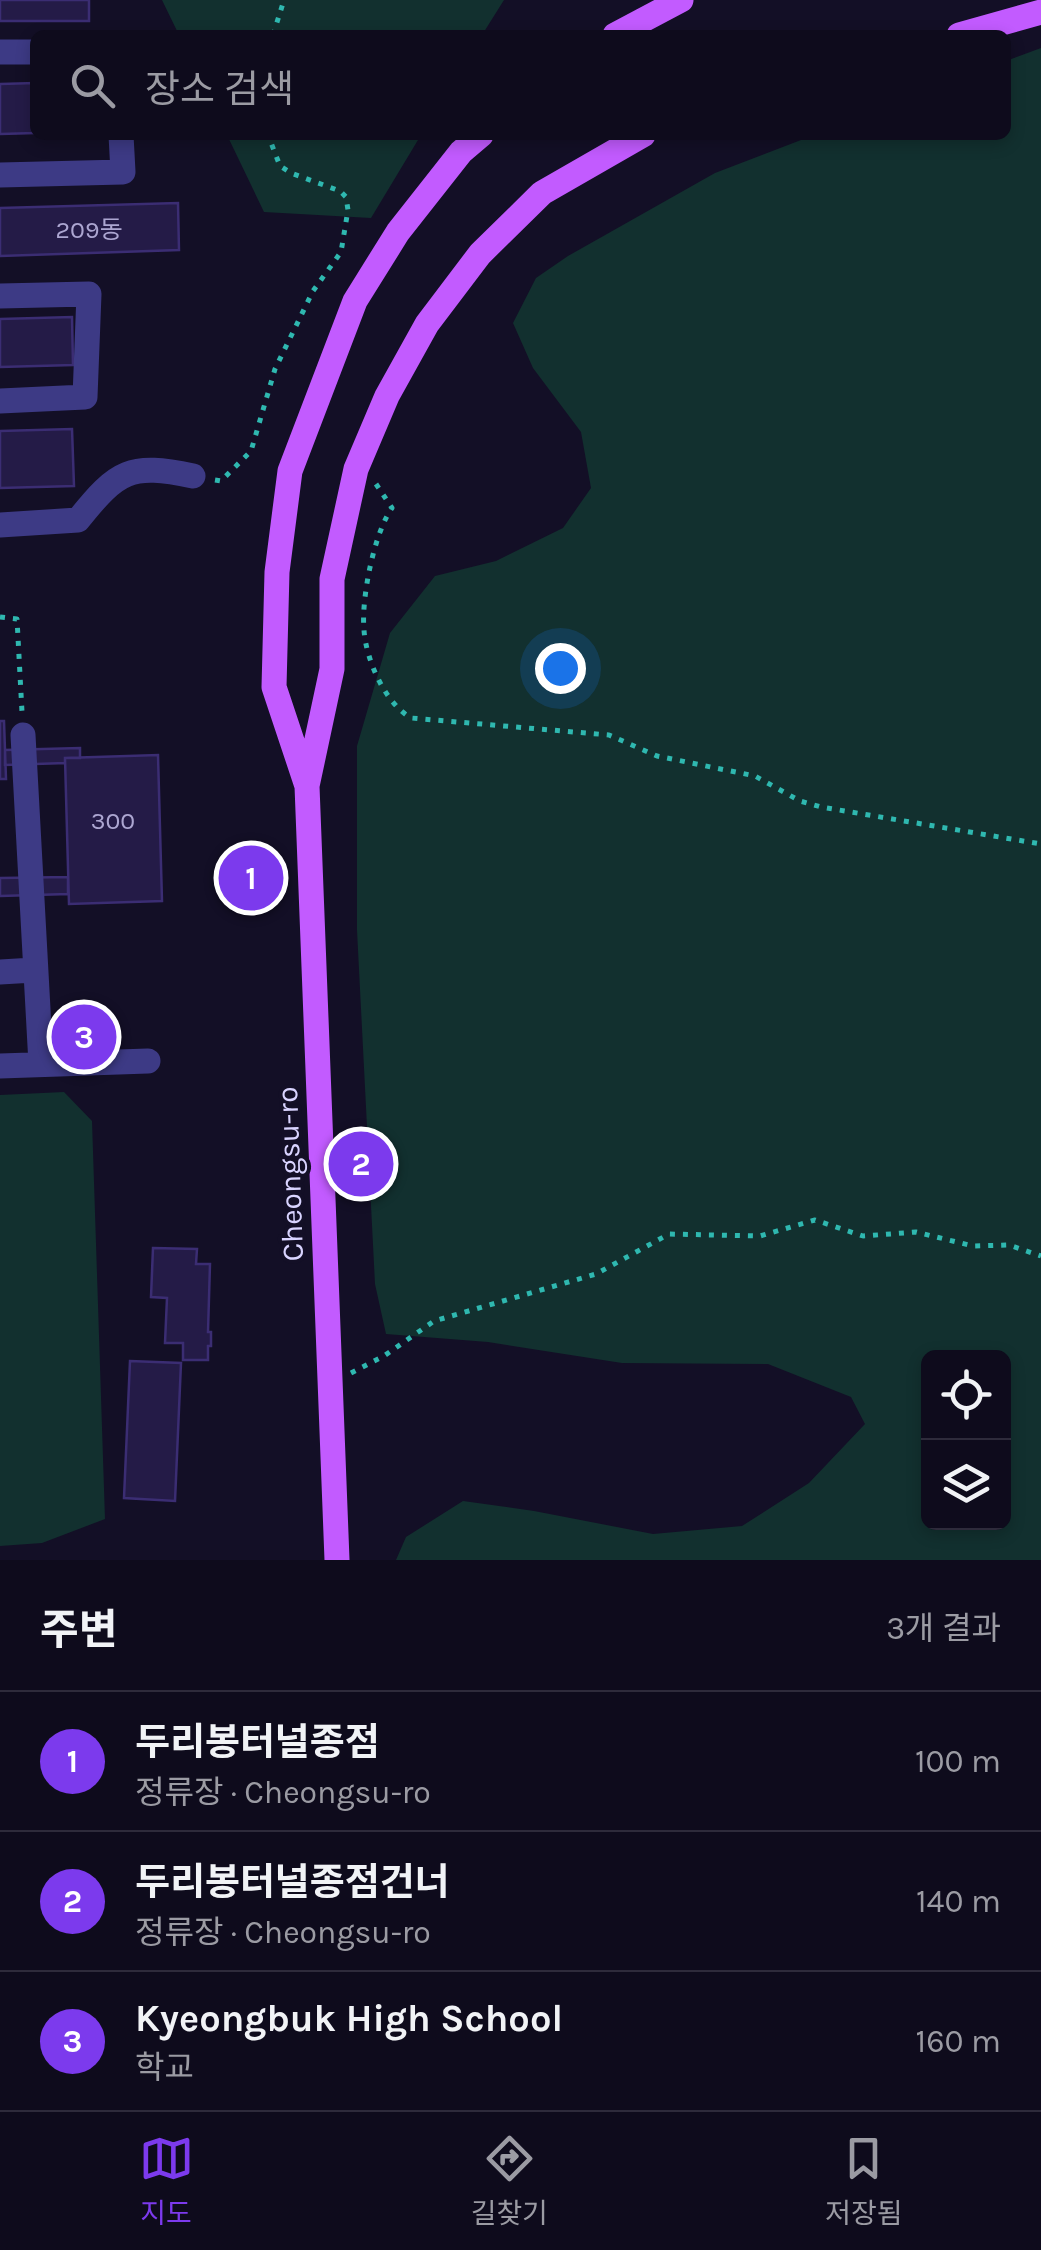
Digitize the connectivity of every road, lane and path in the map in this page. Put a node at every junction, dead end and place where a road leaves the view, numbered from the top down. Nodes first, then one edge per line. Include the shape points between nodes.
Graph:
1 (284, 0) edge
2 (681, 0) edge
3 (1041, 12) edge
4 (275, 30) edge
5 (624, 30) edge
6 (977, 30) edge
7 (0, 52) edge
8 (30, 52) edge
9 (121, 140) edge
10 (270, 140) edge
11 (475, 140) edge
12 (634, 140) edge
13 (0, 175) edge
14 (0, 296) edge
15 (0, 402) edge
16 (356, 468) junction
17 (193, 476) joint
18 (0, 525) edge
19 (0, 616) edge
20 (22, 735) joint
21 (307, 786) junction
22 (1041, 844) edge
23 (34, 970) junction
24 (0, 972) edge
25 (148, 1060) dead end
26 (41, 1064) junction
27 (0, 1066) edge
28 (1041, 1256) edge
29 (331, 1384) junction
30 (337, 1560) edge

1 - 4 path
2 - 5 main road
3 - 6 main road
7 - 8 lane
9 - 13 lane via 122,172
10 - 17 path via 280,166 346,197 341,252 275,369 251,451 221,481
11 - 21 main road, Cheongsu-ro via 398,232 355,301 290,471 277,572 274,687
12 - 16 main road, Cheongsu-ro via 542,194 480,254 427,324
14 - 15 lane via 89,294 85,397
16 - 21 main road, Cheongsu-ro via 332,580 332,670
16 - 22 path via 381,488 392,508 374,554 364,631 389,698 410,718 609,735 658,756 755,776 821,808
17 - 18 lane via 129,471 103,489 78,520
19 - 20 path via 18,619
20 - 23 lane
21 - 29 main road, Cheongsu-ro
23 - 24 lane
23 - 26 lane
25 - 26 lane
26 - 27 lane
28 - 29 path via 916,1232 863,1236 815,1220 760,1236 669,1234 596,1274 434,1321
29 - 30 main road, Cheongsu-ro

